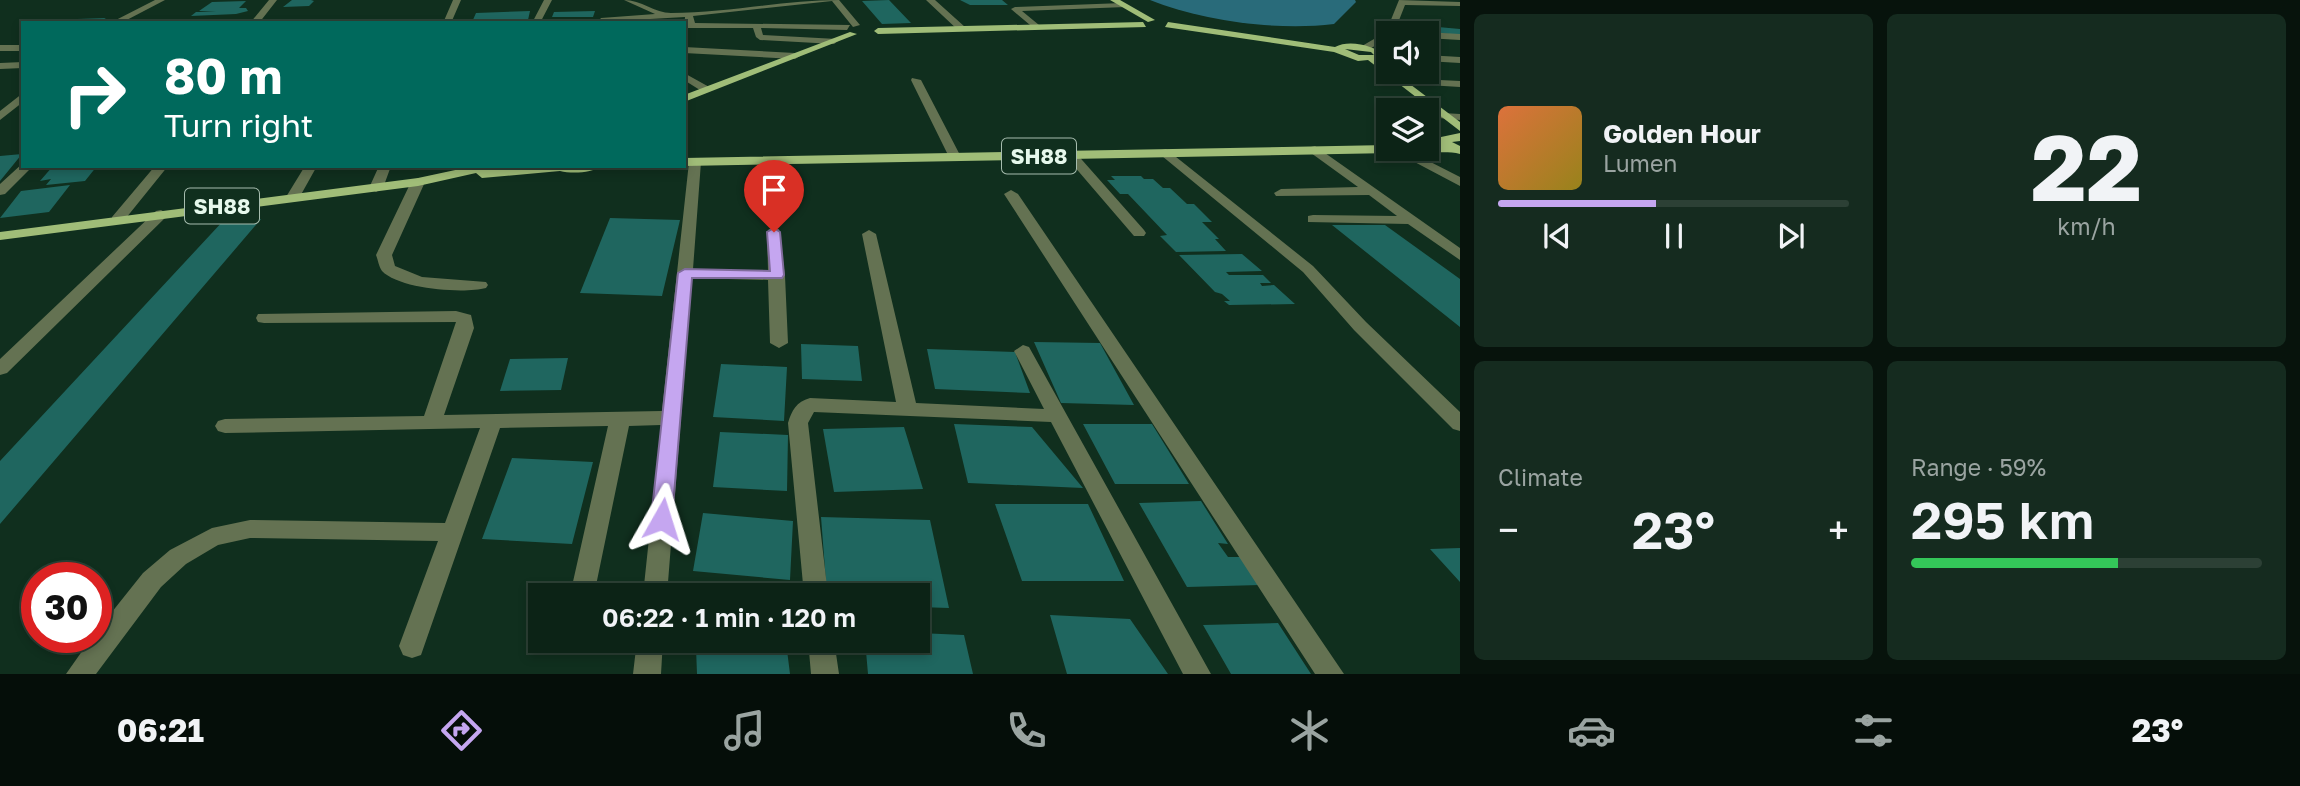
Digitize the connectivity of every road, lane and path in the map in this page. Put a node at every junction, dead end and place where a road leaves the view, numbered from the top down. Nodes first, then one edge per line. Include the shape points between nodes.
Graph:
1 (161, 0) edge
2 (272, 0) edge
3 (457, 0) edge
4 (548, 0) edge
5 (628, 0) edge
6 (829, 0) edge
7 (835, 0) edge
8 (930, 0) edge
9 (1114, 0) edge
10 (1403, 2) edge
11 (688, 4) dead end
12 (1460, 4) edge
13 (1123, 5) junction
14 (708, 12) junction
15 (692, 14) junction
16 (665, 16) junction
17 (601, 20) dead end
18 (118, 21) edge
19 (256, 21) edge
20 (448, 21) edge
21 (537, 21) edge
22 (1394, 21) edge
23 (1147, 22) junction
24 (688, 25) edge
25 (756, 26) junction
26 (1036, 27) junction
27 (962, 29) junction
28 (861, 31) junction
29 (1439, 36) edge
30 (1460, 37) edge
31 (834, 41) junction
32 (1376, 41) edge
33 (0, 48) edge
34 (21, 48) edge
35 (1365, 48) junction
36 (686, 50) edge
37 (1336, 50) junction
38 (1376, 52) edge
39 (795, 56) junction
40 (1372, 59) junction
41 (1376, 59) edge
42 (1439, 59) edge
43 (1460, 60) edge
44 (1376, 62) edge
45 (21, 65) edge
46 (0, 66) edge
47 (686, 77) edge
48 (916, 80) dead end
49 (1439, 83) edge
50 (1403, 84) edge
51 (1460, 84) edge
52 (707, 90) junction
53 (21, 98) edge
54 (686, 98) edge
55 (3, 112) edge
56 (1443, 116) junction
57 (1460, 117) edge
58 (1460, 128) edge
59 (1458, 145) edge
60 (1439, 147) edge
61 (1376, 149) edge
62 (1315, 150) junction
63 (1166, 153) junction
64 (1071, 155) junction
65 (954, 157) junction
66 (1419, 161) edge
67 (690, 162) edge
68 (25, 168) edge
69 (160, 168) edge
70 (310, 168) edge
71 (385, 168) edge
72 (484, 168) edge
73 (545, 168) edge
74 (568, 168) edge
75 (586, 168) edge
76 (444, 177) junction
77 (418, 182) junction
78 (1460, 182) edge
79 (376, 188) junction
80 (0, 191) edge
81 (1372, 191) junction
82 (1281, 193) dead end
83 (1011, 194) dead end
84 (293, 197) junction
85 (161, 214) junction
86 (1313, 219) dead end
87 (117, 220) junction
88 (1412, 220) junction
89 (774, 232) dead end
90 (1139, 233) dead end
91 (869, 234) dead end
92 (0, 236) edge
93 (1460, 255) edge
94 (685, 273) junction
95 (777, 275) junction
96 (480, 285) dead end
97 (264, 318) dead end
98 (779, 343) dead end
99 (1023, 351) dead end
100 (0, 369) edge
101 (907, 408) junction
102 (1058, 416) junction
103 (671, 418) junction
104 (621, 419) junction
105 (492, 422) junction
106 (431, 423) junction
107 (1460, 424) edge
108 (225, 426) dead end
109 (453, 532) junction
110 (585, 583) edge
111 (656, 583) edge
112 (815, 583) edge
113 (412, 646) dead end
114 (649, 653) edge
115 (823, 653) edge
116 (80, 674) edge
117 (647, 674) edge
118 (825, 674) edge
119 (1197, 674) edge
120 (1330, 674) edge

1 - 18 street
2 - 19 street
3 - 20 street
4 - 21 street
5 - 16 street
6 - 14 street
7 - 28 street
8 - 27 street
9 - 13 main road
10 - 12 street
10 - 22 street
11 - 14 street
13 - 23 main road
13 - 26 street via 1015,9
14 - 15 street
15 - 16 street
15 - 24 street
16 - 17 street
23 - 26 main road
23 - 37 main road
24 - 25 street
25 - 28 street
25 - 31 street via 760,37
26 - 27 main road
27 - 28 main road
28 - 31 main road
29 - 30 street
31 - 39 main road
32 - 35 street
33 - 34 street
35 - 37 main road via 1343,46
35 - 38 main road
36 - 39 street
37 - 40 main road
39 - 52 main road
40 - 41 main road
40 - 44 main road
42 - 43 street
45 - 46 street
47 - 52 street
48 - 65 street
49 - 51 street
50 - 56 main road
52 - 54 main road
53 - 55 street
56 - 57 street
56 - 58 main road
59 - 60 main road
61 - 62 main road, SH88
62 - 63 main road, SH88
62 - 81 street
63 - 64 main road, SH88
63 - 107 street via 1308,269
64 - 65 main road, SH88
64 - 90 street
65 - 67 main road, SH88
66 - 78 street
67 - 94 street
68 - 80 street
69 - 87 street
70 - 84 street
71 - 79 street
72 - 76 main road, SH88
73 - 76 main road, SH88
74 - 75 main road
76 - 77 main road, SH88
77 - 79 main road, SH88
77 - 96 street via 384,255 388,268 403,278 440,285
79 - 84 main road, SH88
81 - 82 street
81 - 88 street
83 - 120 street
84 - 85 main road, SH88
85 - 87 main road, SH88
85 - 100 street
86 - 88 street
87 - 92 main road, SH88
88 - 93 street
89 - 95 street
91 - 101 street
94 - 95 street
94 - 103 street
95 - 98 street
97 - 106 street via 465,319
99 - 102 street
101 - 102 street
101 - 112 street via 823,404 810,405 801,412 798,423
102 - 119 street
103 - 104 street
103 - 111 street
104 - 105 street
104 - 110 street
105 - 106 street
105 - 109 street
106 - 108 street
109 - 113 street
109 - 116 street via 250,528 212,537 178,557 152,580
114 - 117 street
115 - 118 street

